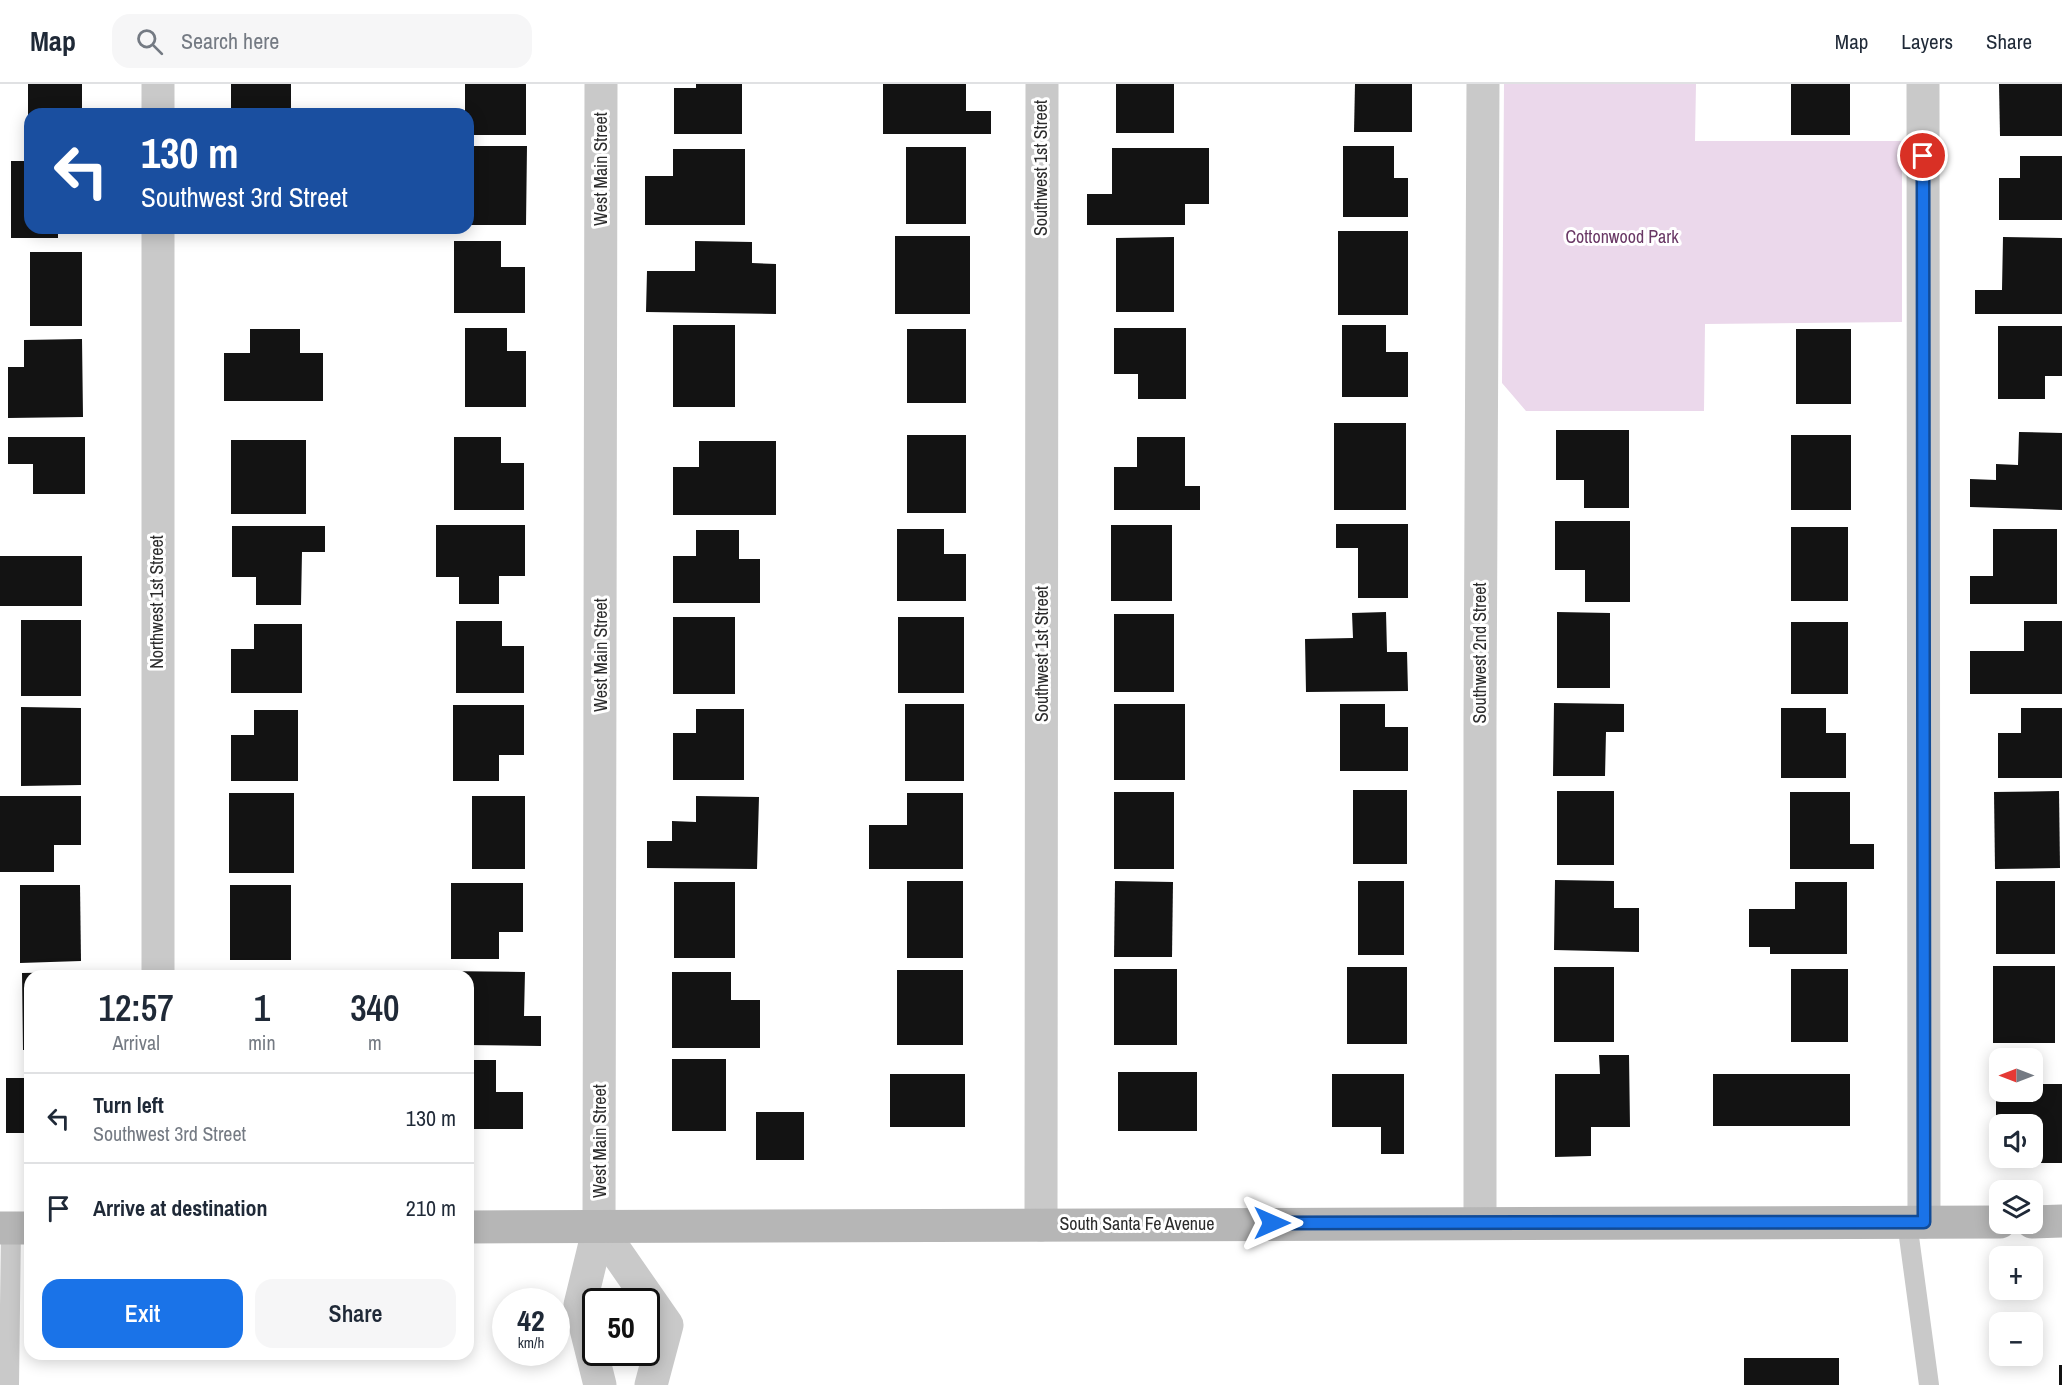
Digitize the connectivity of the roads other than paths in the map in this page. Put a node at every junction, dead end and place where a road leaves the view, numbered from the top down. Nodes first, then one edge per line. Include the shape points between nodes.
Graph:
1 (159, 84) edge
2 (601, 84) edge
3 (1042, 84) edge
4 (1483, 84) edge
5 (1923, 84) edge
6 (158, 108) edge
7 (158, 234) edge
8 (158, 970) edge
9 (2043, 1221) edge
10 (2062, 1221) edge
11 (1480, 1222) junction
12 (1916, 1222) junction
13 (1989, 1222) edge
14 (1041, 1225) junction
15 (474, 1227) edge
16 (599, 1227) junction
17 (14, 1228) edge
18 (9, 1385) edge
19 (600, 1385) edge
20 (651, 1385) edge
21 (1929, 1385) edge

1 - 6 street
2 - 16 street, West Main Street
3 - 14 street, Southwest 1st Street
4 - 11 street, Southwest 2nd Street
5 - 12 street
7 - 8 street, Northwest 1st Street
9 - 10 main road
11 - 12 main road, South Santa Fe Avenue
11 - 14 main road, South Santa Fe Avenue
12 - 13 main road, South Santa Fe Avenue
12 - 21 lane
14 - 16 main road, South Santa Fe Avenue
15 - 16 main road, South Santa Fe Avenue
16 - 19 street, West Main Street via 580,1305
16 - 20 street via 667,1325
17 - 18 lane

